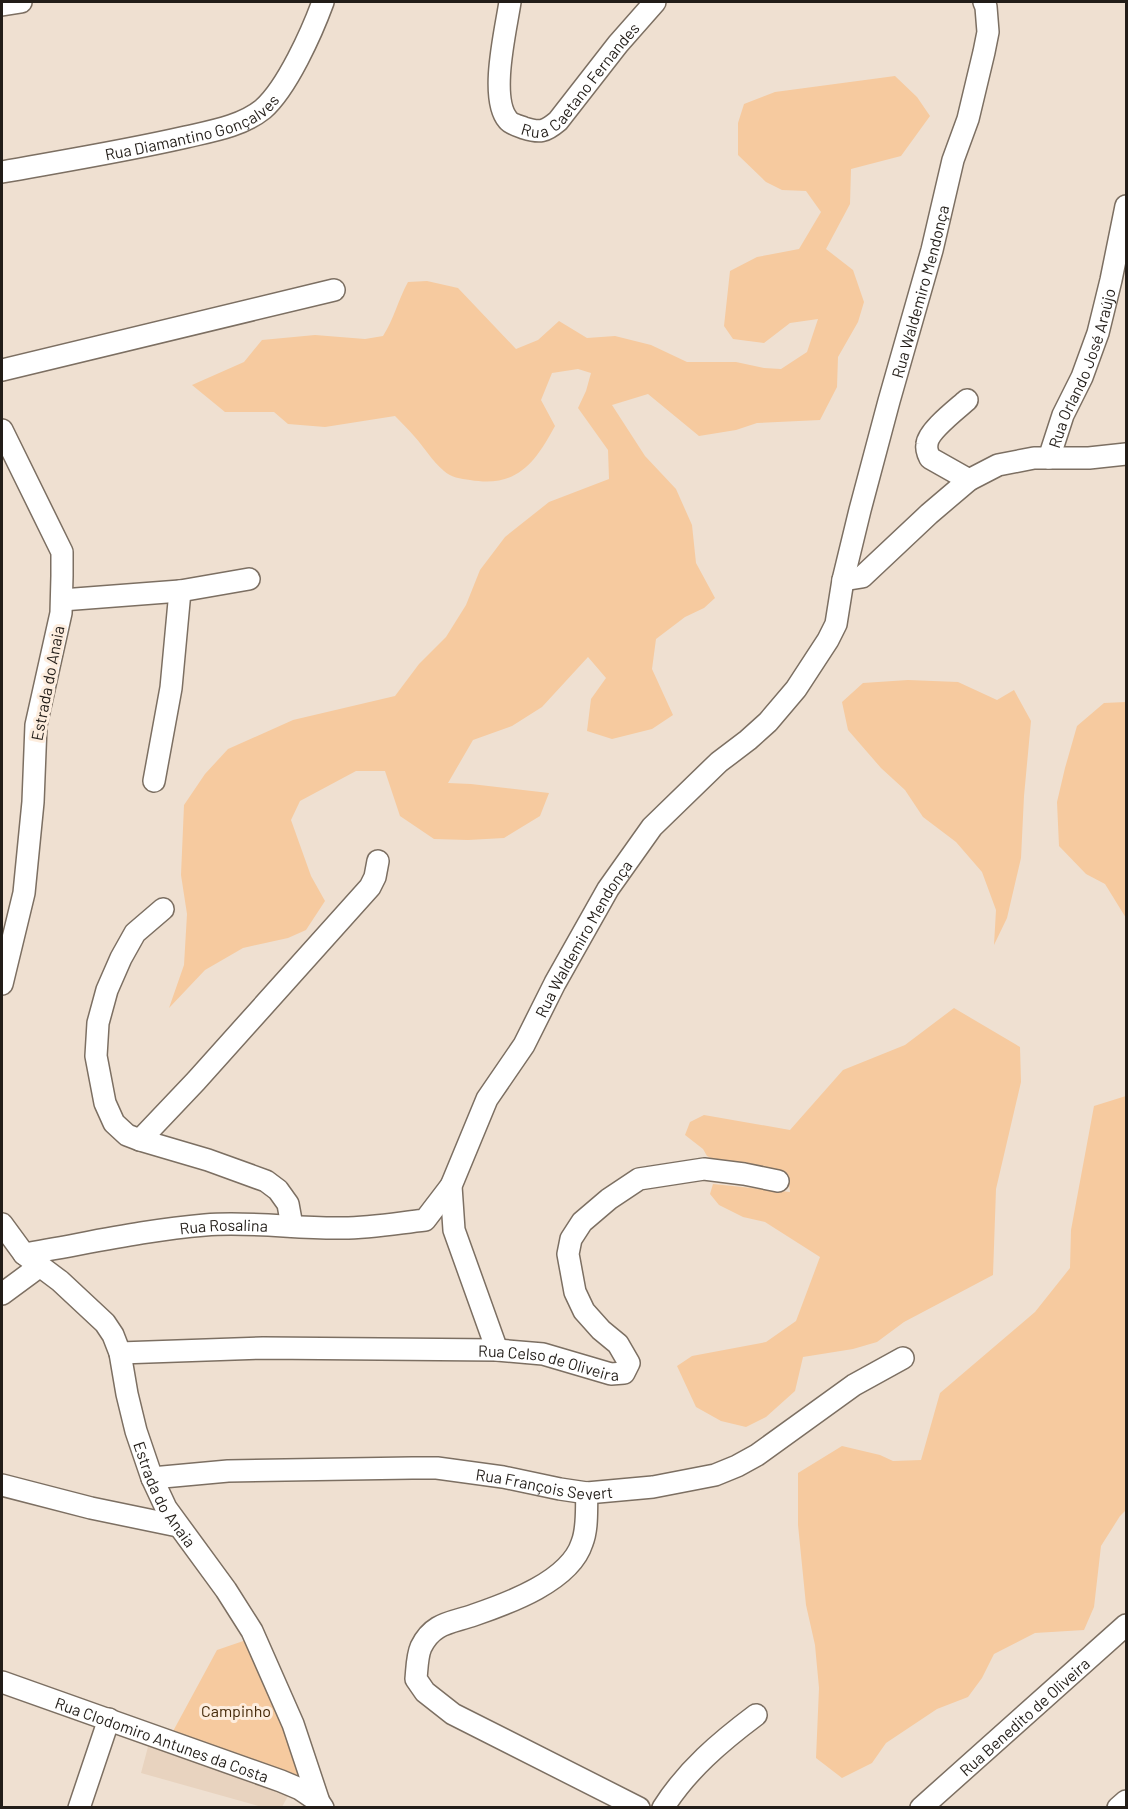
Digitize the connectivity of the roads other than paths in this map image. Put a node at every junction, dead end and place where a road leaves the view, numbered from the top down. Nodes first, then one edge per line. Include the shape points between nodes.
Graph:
1 (21, 2) edge
2 (323, 2) edge
3 (510, 2) edge
4 (655, 2) edge
5 (984, 2) edge
6 (2, 5) edge
7 (2, 172) edge
8 (1126, 206) edge
9 (334, 290) dead end
10 (2, 369) edge
11 (967, 400) dead end
12 (2, 430) edge
13 (1126, 454) edge
14 (1049, 458) junction
15 (969, 480) junction
16 (249, 579) dead end
17 (843, 580) junction
18 (180, 591) junction
19 (62, 600) junction
20 (154, 781) dead end
21 (378, 861) dead end
22 (163, 909) dead end
23 (2, 984) edge
24 (140, 1140) junction
25 (778, 1181) dead end
26 (451, 1186) junction
27 (425, 1220) junction
28 (2, 1224) edge
29 (292, 1226) junction
30 (454, 1230) junction
31 (32, 1260) junction
32 (2, 1294) edge
33 (497, 1350) junction
34 (120, 1353) junction
35 (903, 1358) dead end
36 (152, 1478) junction
37 (2, 1485) edge
38 (587, 1493) junction
39 (178, 1526) junction
40 (1126, 1625) edge
41 (2, 1682) edge
42 (756, 1715) dead end
43 (109, 1719) junction
44 (319, 1798) edge
45 (1126, 1801) edge
46 (80, 1808) edge
47 (639, 1808) edge
48 (663, 1808) edge
49 (921, 1808) edge
50 (1118, 1808) edge

1 - 6 street
2 - 7 street, Rua Diamantino Gonçalves via 314,28 277,95 246,121 150,145
3 - 4 street, Rua Caetano Fernandes via 499,72 501,107 508,121 535,131 548,130 558,121
5 - 17 street, Rua Waldemiro Mendonça via 988,32 968,119 953,160
8 - 14 street, Rua Orlando José Araújo via 1098,333
9 - 10 street
11 - 15 street via 930,436 927,446 930,458
12 - 19 street, Estrada do Anaia via 62,552
13 - 14 street
14 - 15 street via 998,465
15 - 17 street via 862,577
16 - 18 street
17 - 26 street, Rua Waldemiro Mendonça via 836,624 796,689 768,722 719,762 652,827 608,889 524,1045 488,1099
18 - 19 street
18 - 20 street via 171,688
19 - 23 street, Estrada do Anaia via 36,725 24,893
21 - 24 street via 370,887
22 - 24 street via 135,933 107,990 98,1023 96,1056 105,1103 114,1124
24 - 29 street via 266,1181 288,1203
25 - 33 street, Rua Celso de Oliveira via 704,1169 639,1179 582,1222 571,1239 568,1254 575,1292 584,1311 625,1355 628,1363 624,1373 611,1374 543,1354
26 - 27 street
26 - 30 street, Rua Waldemiro Mendonça
27 - 29 street, Rua Rosalina via 374,1227
27 - 30 street, Rua Rosalina via 436,1220
28 - 31 street, Estrada do Anaia
29 - 31 street, Rua Rosalina via 205,1225 166,1230
30 - 33 street, Rua Waldemiro Mendonça
31 - 32 street
31 - 34 street, Estrada do Anaia via 105,1323
33 - 34 street, Rua Celso de Oliveira via 263,1348
34 - 36 street, Estrada do Anaia via 136,1431
35 - 38 street, Rua François Severt via 854,1385 737,1466 715,1475 653,1487
36 - 38 street, Rua François Severt via 228,1471 437,1468
36 - 39 street, Estrada do Anaia
37 - 39 street via 91,1509
38 - 47 street via 586,1524 573,1562 537,1587 473,1616 448,1622 430,1634 420,1648 416,1679 425,1692 453,1714
39 - 44 street, Estrada do Anaia via 252,1631 293,1724
40 - 49 street, Rua Benedito de Oliveira
41 - 43 street, Rua Clodomiro Antunes da Costa
42 - 48 street via 697,1764
43 - 44 street, Rua Clodomiro Antunes da Costa
43 - 46 street
45 - 50 street

